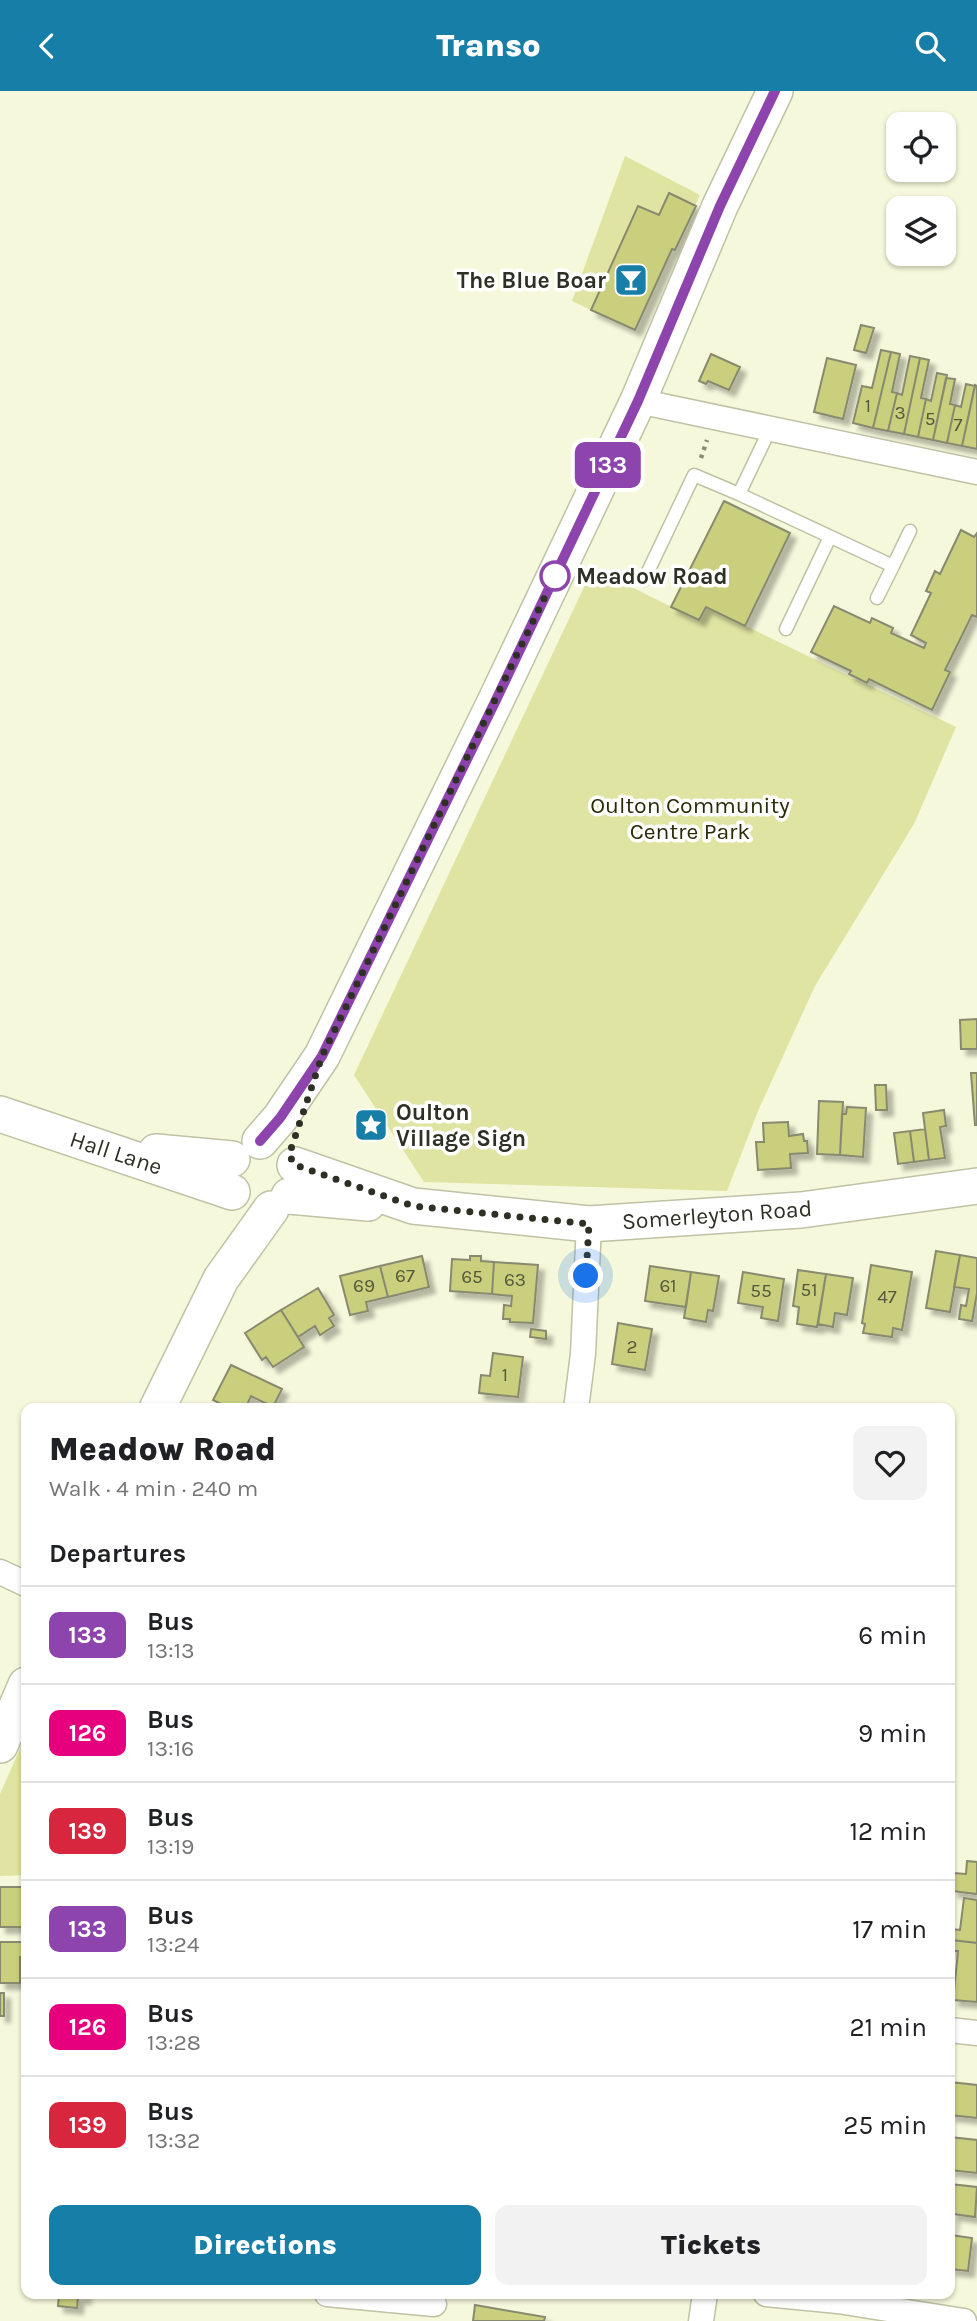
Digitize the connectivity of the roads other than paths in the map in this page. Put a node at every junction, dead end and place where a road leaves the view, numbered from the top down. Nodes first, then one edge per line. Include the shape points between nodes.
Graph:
1 (775, 91) edge
2 (638, 401) junction
3 (769, 429) junction
4 (977, 472) edge
5 (739, 493) junction
6 (910, 531) dead end
7 (830, 537) junction
8 (893, 566) junction
9 (644, 580) dead end
10 (877, 598) dead end
11 (786, 629) dead end
12 (0, 1114) edge
13 (263, 1177) junction
14 (977, 1186) edge
15 (589, 1224) junction
16 (160, 1403) edge
17 (577, 1403) edge
18 (0, 1571) edge
19 (21, 1582) edge
20 (21, 1697) edge
21 (0, 1745) edge
22 (955, 2031) edge
23 (977, 2033) edge
24 (368, 2299) edge
25 (704, 2299) edge
26 (817, 2299) edge
27 (434, 2307) edge
28 (701, 2321) edge
29 (964, 2321) edge

1 - 2 main road via 720,206
2 - 3 street
2 - 13 main road
3 - 4 street
3 - 5 lane
5 - 7 lane
5 - 9 lane via 694,475
6 - 8 lane
7 - 8 lane
7 - 11 lane
8 - 10 lane
12 - 13 main road, Hall Lane via 97,1145
13 - 15 main road, Somerleyton Road via 413,1206
13 - 16 main road
14 - 15 main road, Somerleyton Road via 801,1210
15 - 17 street
18 - 19 street
20 - 21 main road
22 - 23 street
24 - 27 street
25 - 28 street
26 - 29 street

